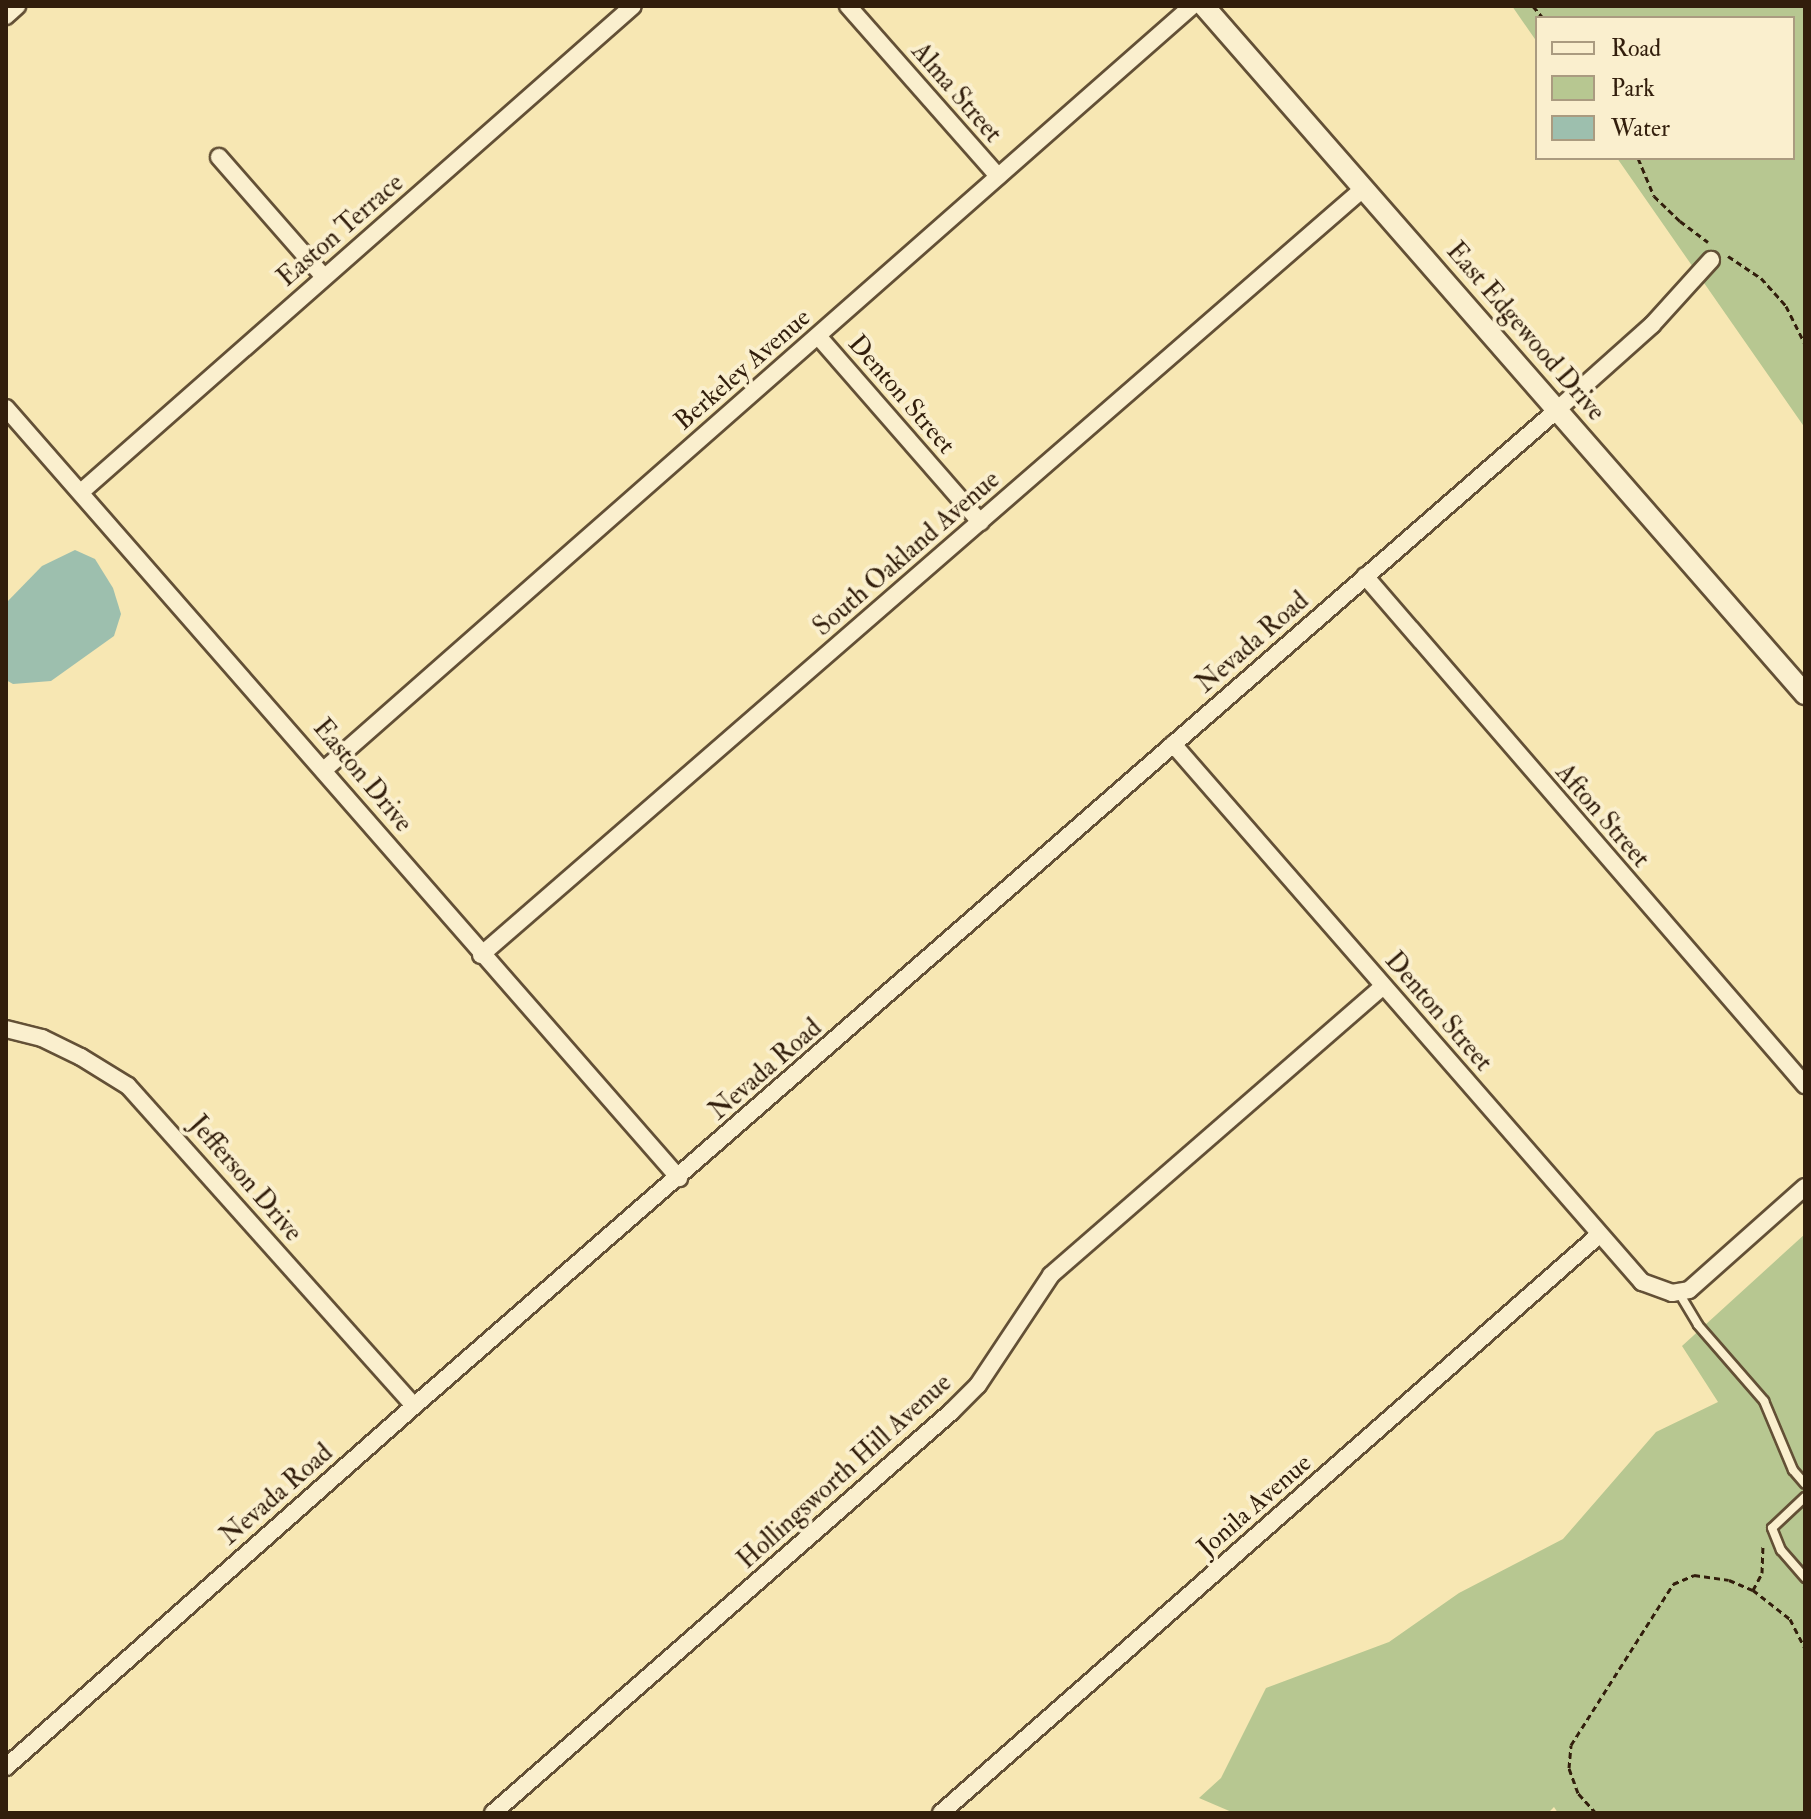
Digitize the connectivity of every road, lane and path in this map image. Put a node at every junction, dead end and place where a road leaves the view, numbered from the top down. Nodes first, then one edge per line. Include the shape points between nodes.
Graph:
1 (17, 6) edge
2 (633, 6) edge
3 (848, 6) edge
4 (1192, 6) edge
5 (1204, 6) edge
6 (6, 16) edge
7 (219, 157) dead end
8 (998, 176) junction
9 (1364, 188) junction
10 (1711, 260) dead end
11 (324, 277) junction
12 (818, 336) junction
13 (6, 408) edge
14 (1558, 409) junction
15 (81, 492) junction
16 (980, 522) junction
17 (1365, 576) junction
18 (1805, 694) edge
19 (1173, 744) junction
20 (325, 769) junction
21 (481, 955) junction
22 (1383, 986) junction
23 (6, 1029) edge
24 (1805, 1085) edge
25 (679, 1178) junction
26 (1805, 1187) edge
27 (1599, 1235) junction
28 (1679, 1292) junction
29 (414, 1406) junction
30 (1805, 1484) edge
31 (1805, 1497) edge
32 (1805, 1578) edge
33 (1805, 1648) edge
34 (6, 1767) edge
35 (493, 1813) edge
36 (941, 1813) edge
37 (1596, 1813) edge

1 - 6 street
2 - 11 street, Easton Terrace
3 - 8 street, Alma Street
4 - 8 street, Berkeley Avenue
5 - 9 street, East Edgewood Drive
7 - 11 street
8 - 12 street, Berkeley Avenue
9 - 14 street, East Edgewood Drive
9 - 16 street, South Oakland Avenue
10 - 14 street, Nevada Road via 1652,325
11 - 15 street, Easton Terrace
12 - 16 street, Denton Street
12 - 20 street, Berkeley Avenue
13 - 15 street, Easton Drive
14 - 17 street, Nevada Road
14 - 18 street, East Edgewood Drive
15 - 20 street, Easton Drive
16 - 21 street, South Oakland Avenue
17 - 19 street, Nevada Road
17 - 24 street, Afton Street
19 - 22 street, Denton Street
19 - 25 street, Nevada Road
20 - 21 street, Easton Drive
21 - 25 street, Easton Drive
22 - 27 street, Denton Street
22 - 35 street, Hollingsworth Hill Avenue via 1051,1275 978,1385 951,1412
23 - 29 street, Jefferson Drive via 42,1038 128,1086
25 - 29 street, Nevada Road
26 - 28 street via 1689,1290
27 - 28 street, Denton Street via 1642,1282
27 - 36 street, Jonila Avenue
28 - 30 lane via 1698,1325 1764,1401 1793,1470
29 - 34 street, Nevada Road
31 - 32 lane via 1772,1528 1781,1550
33 - 37 path via 1790,1619 1753,1590 1694,1575 1673,1584 1571,1745 1569,1768 1578,1793

